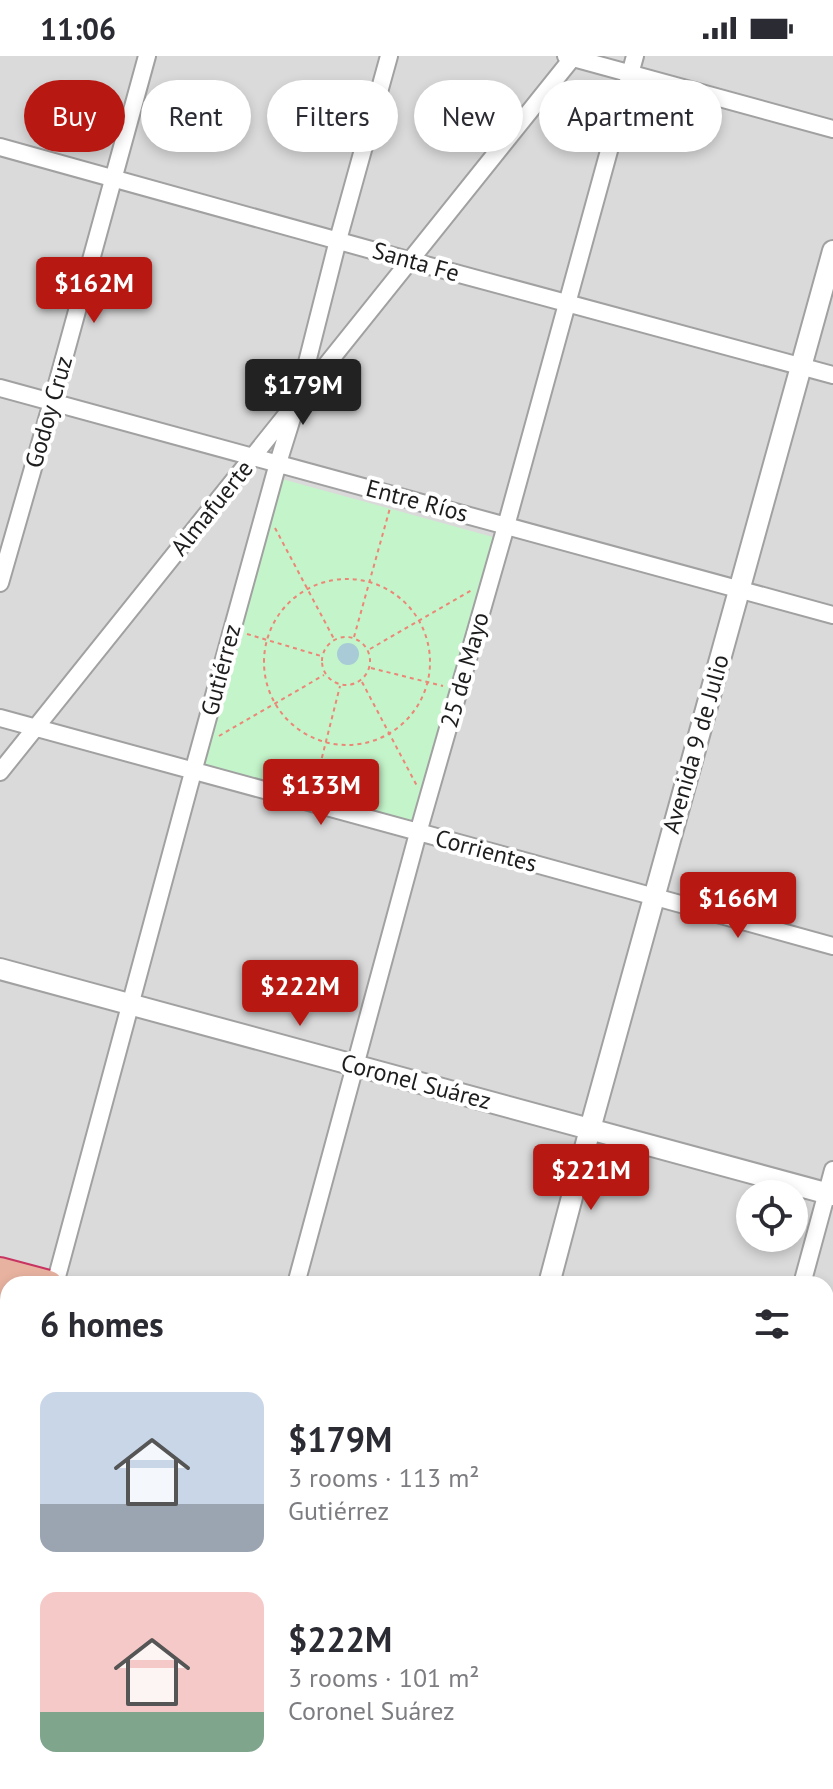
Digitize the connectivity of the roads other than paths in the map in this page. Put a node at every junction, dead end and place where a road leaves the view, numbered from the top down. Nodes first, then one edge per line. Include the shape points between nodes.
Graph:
1 (147, 56) edge
2 (389, 56) edge
3 (635, 56) edge
4 (571, 57) edge
5 (630, 74) junction
6 (833, 129) edge
7 (0, 147) edge
8 (112, 178) junction
9 (338, 240) junction
10 (833, 251) edge
11 (411, 261) junction
12 (568, 302) junction
13 (801, 366) junction
14 (833, 375) edge
15 (0, 388) edge
16 (52, 402) junction
17 (297, 402) junction
18 (253, 457) junction
19 (278, 463) junction
20 (506, 526) junction
21 (0, 583) edge
22 (739, 590) junction
23 (833, 615) edge
24 (0, 718) edge
25 (36, 728) junction
26 (0, 772) edge
27 (193, 772) junction
28 (418, 833) junction
29 (654, 896) junction
30 (833, 946) edge
31 (0, 969) edge
32 (130, 1004) junction
33 (354, 1065) junction
34 (590, 1129) junction
35 (833, 1170) edge
36 (830, 1194) edge
37 (57, 1276) edge
38 (298, 1276) edge
39 (551, 1276) edge
40 (804, 1276) edge

1 - 8 street, Godoy Cruz
2 - 9 street, Gutiérrez
3 - 5 street, 25 de Mayo
4 - 5 street
4 - 11 street, Almafuerte
5 - 6 street
5 - 12 street, 25 de Mayo
7 - 8 street, Santa Fe
8 - 9 street, Santa Fe
8 - 16 street, Godoy Cruz
9 - 11 street, Santa Fe
9 - 17 street, Gutiérrez
10 - 13 street, Avenida 9 de Julio
11 - 12 street, Santa Fe
11 - 17 street, Almafuerte
12 - 13 street, Santa Fe
12 - 20 street, 25 de Mayo
13 - 14 street, Santa Fe
13 - 22 street, Avenida 9 de Julio
15 - 16 street, Entre Ríos
16 - 18 street, Entre Ríos
16 - 21 street, Godoy Cruz
17 - 18 street, Almafuerte
17 - 19 street, Gutiérrez
18 - 19 street, Entre Ríos
18 - 25 street, Almafuerte
19 - 20 street, Entre Ríos
19 - 27 street, Gutiérrez
20 - 22 street, Entre Ríos
20 - 28 street, 25 de Mayo
22 - 23 street, Entre Ríos
22 - 29 street, Avenida 9 de Julio
24 - 25 street, Corrientes
25 - 26 street, Almafuerte
25 - 27 street, Corrientes
27 - 28 street, Corrientes
27 - 32 street, Gutiérrez
28 - 29 street, Corrientes
28 - 33 street, 25 de Mayo
29 - 30 street, Corrientes
29 - 34 street, Avenida 9 de Julio
31 - 32 street, Coronel Suárez
32 - 33 street, Coronel Suárez
32 - 37 street, Gutiérrez
33 - 34 street, Coronel Suárez
33 - 38 street, 25 de Mayo
34 - 36 street, Coronel Suárez
34 - 39 street, Avenida 9 de Julio
35 - 36 street
36 - 40 street

